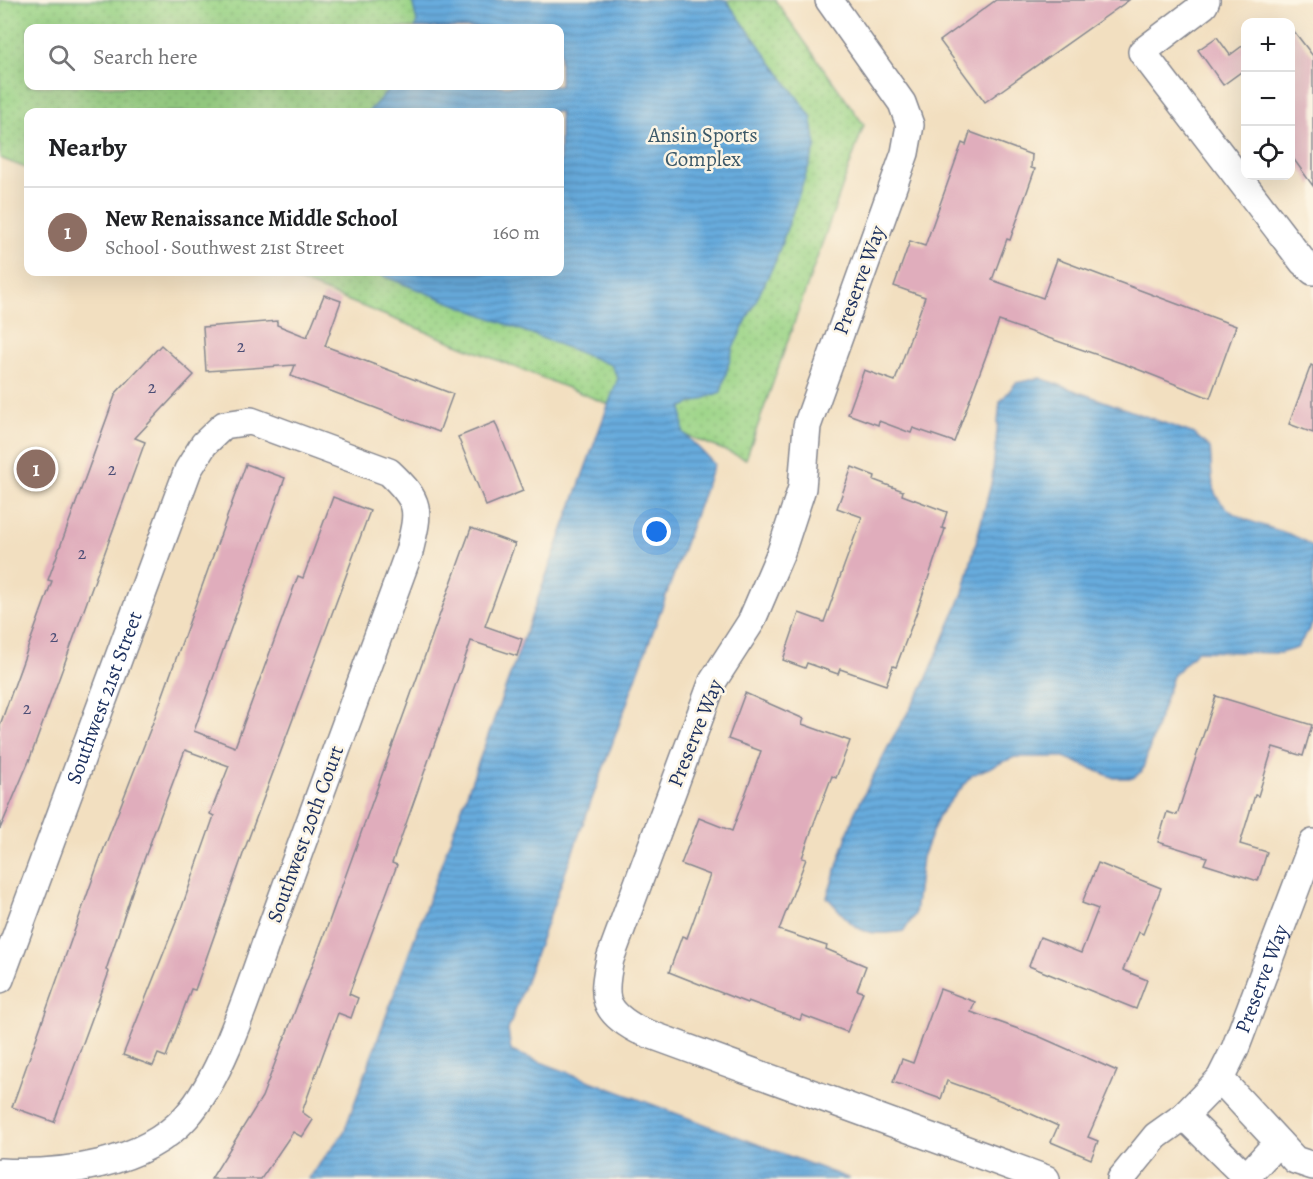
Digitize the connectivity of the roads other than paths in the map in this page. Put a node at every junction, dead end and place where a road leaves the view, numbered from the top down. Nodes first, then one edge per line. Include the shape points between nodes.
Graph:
1 (829, 0) edge
2 (1206, 0) edge
3 (1313, 271) edge
4 (224, 425) joint
5 (1313, 844) edge
6 (0, 979) edge
7 (1221, 1079) junction
8 (1184, 1116) junction
9 (1278, 1142) junction
10 (1313, 1166) edge
11 (0, 1172) edge
12 (1247, 1178) edge
13 (1046, 1179) edge
14 (1121, 1179) edge

1 - 13 street, Preserve Way via 902,104 910,125 904,153 807,426 802,488 781,552 751,622 713,681 610,959 604,988 609,1009 638,1030
2 - 3 street via 1142,52
4 - 6 street, Southwest 21st Street via 204,444 188,470
4 - 11 street, Southwest 20th Court via 251,421 389,472 416,504 409,552 214,1075 186,1117 155,1143 97,1165 30,1173
5 - 7 street, Preserve Way
7 - 8 street, Preserve Way
7 - 9 street
8 - 12 street
8 - 14 street, Preserve Way via 1156,1136
9 - 10 street via 1295,1160
9 - 12 street

